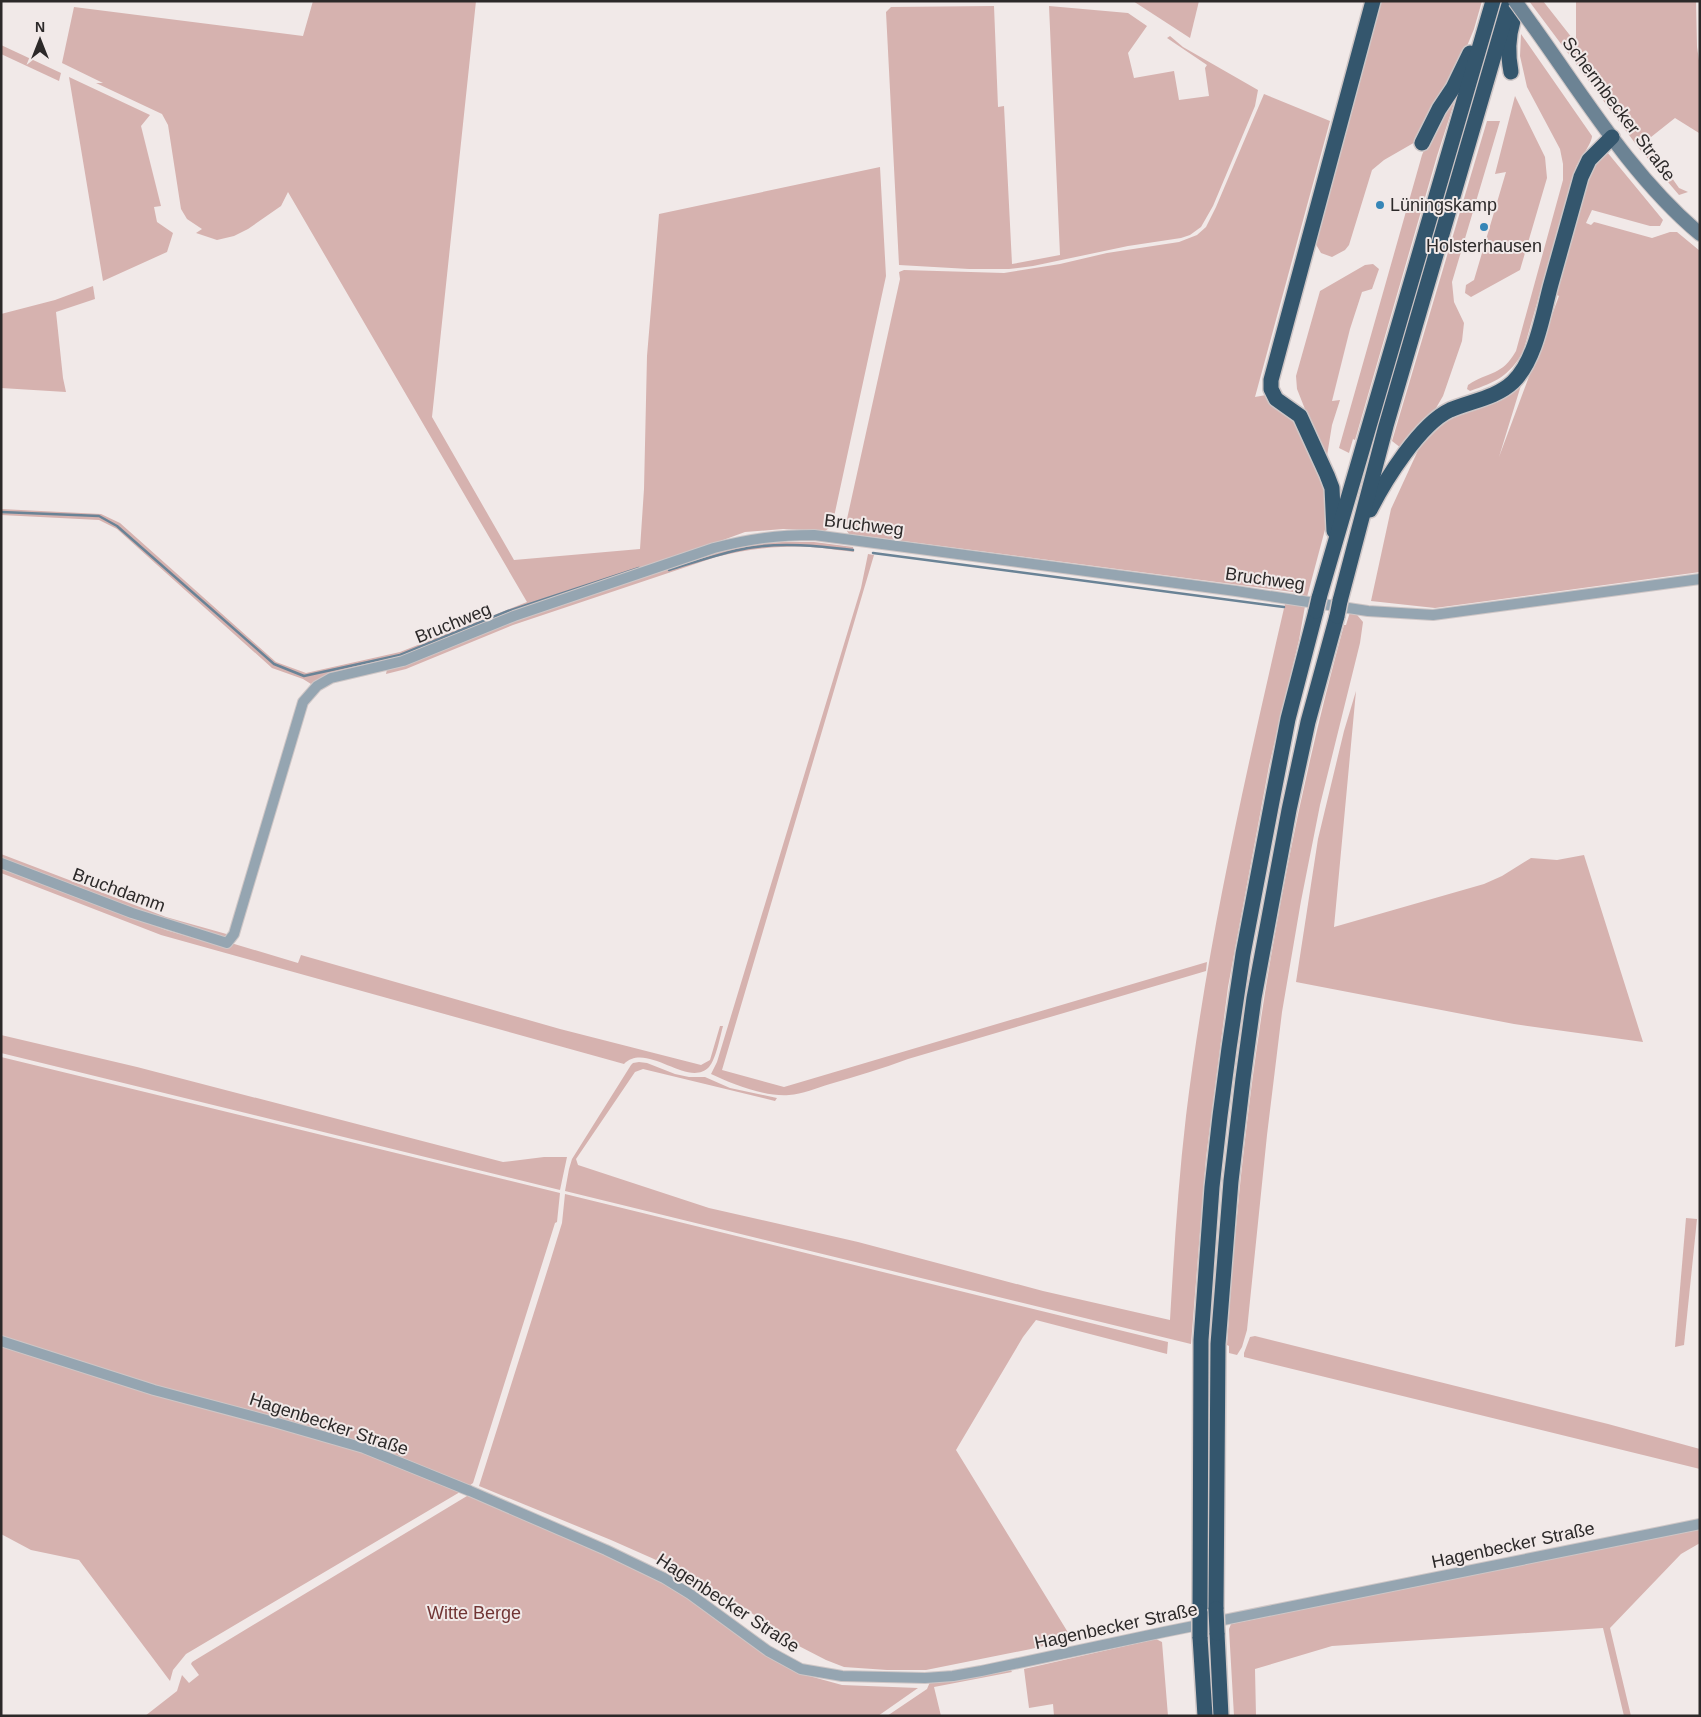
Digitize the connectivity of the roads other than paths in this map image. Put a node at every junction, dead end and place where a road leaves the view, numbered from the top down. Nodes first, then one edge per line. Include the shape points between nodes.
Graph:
1 (1372, 1) edge
2 (1510, 1) edge
3 (1515, 1) edge
4 (1518, 1) edge
5 (1492, 8) edge
6 (1511, 72) dead end
7 (1612, 137) junction
8 (1422, 143) dead end
9 (1700, 234) edge
10 (1357, 535) junction
11 (1334, 545) junction
12 (1700, 579) edge
13 (1, 863) edge
14 (227, 943) joint
15 (1, 1342) edge
16 (1700, 1524) edge
17 (1205, 1716) edge
18 (1221, 1716) edge

1 - 11 highway via 1271,380 1276,399 1300,416 1332,488
2 - 10 highway
3 - 7 main road, Schermbecker Straße, bridge
4 - 6 highway via 1509,43
5 - 8 highway via 1480,18 1454,88
5 - 11 highway
7 - 9 main road, Schermbecker Straße via 1656,191
7 - 10 highway via 1589,160 1581,177 1534,344 1522,371 1500,392 1450,410 1427,428 1382,485
10 - 18 highway, bridge via 1308,722 1289,810 1254,998 1230,1181 1217,1362 1216,1609
11 - 17 highway, bridge via 1288,719 1245,945 1212,1187 1200,1340 1200,1636
12 - 14 street, Bruchweg via 1433,615 1368,611 814,535 746,540 514,616 403,661 331,678 317,686 303,702 234,934
13 - 14 street, Bruchdamm via 132,914
15 - 16 street, Hagenbecker Straße via 154,1390 373,1452 636,1563 690,1594 801,1670 842,1676 953,1676

